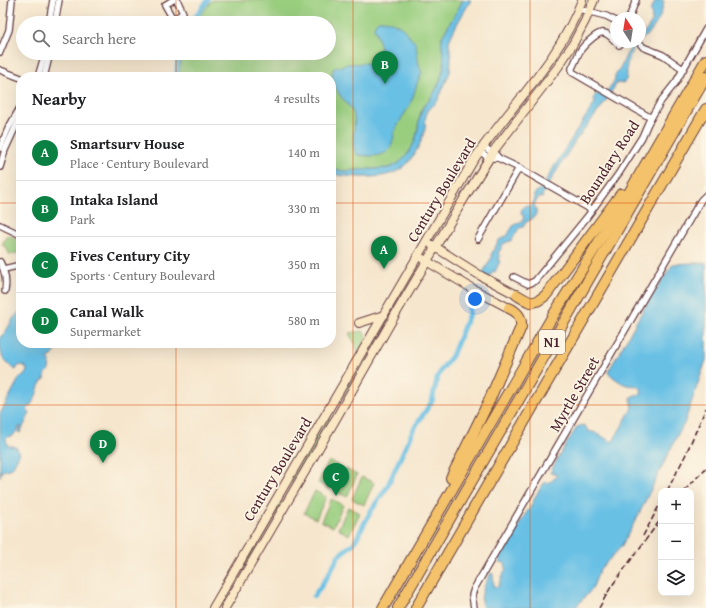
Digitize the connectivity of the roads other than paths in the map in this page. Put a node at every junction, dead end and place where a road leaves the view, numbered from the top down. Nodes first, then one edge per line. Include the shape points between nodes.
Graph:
1 (12, 0) edge
2 (53, 0) edge
3 (59, 0) edge
4 (173, 0) edge
5 (177, 0) edge
6 (636, 0) edge
7 (581, 4) edge
8 (592, 8) edge
9 (631, 12) edge
10 (50, 16) edge
11 (56, 16) edge
12 (171, 16) edge
13 (178, 16) edge
14 (610, 18) edge
15 (706, 29) edge
16 (610, 37) edge
17 (646, 48) edge
18 (0, 52) edge
19 (706, 59) edge
20 (43, 60) edge
21 (48, 60) edge
22 (683, 69) junction
23 (0, 70) edge
24 (39, 72) edge
25 (45, 72) edge
26 (16, 76) edge
27 (706, 77) edge
28 (706, 109) edge
29 (16, 115) edge
30 (651, 118) junction
31 (16, 126) edge
32 (0, 148) edge
33 (481, 149) junction
34 (493, 157) junction
35 (0, 167) edge
36 (519, 168) junction
37 (706, 195) edge
38 (592, 210) junction
39 (0, 225) edge
40 (0, 229) edge
41 (9, 230) junction
42 (16, 233) edge
43 (478, 239) dead end
44 (426, 241) junction
45 (435, 247) junction
46 (417, 256) junction
47 (427, 261) junction
48 (0, 262) edge
49 (16, 266) edge
50 (4, 269) junction
51 (514, 277) dead end
52 (5, 291) dead end
53 (516, 294) joint
54 (508, 307) joint
55 (384, 315) junction
56 (359, 323) dead end
57 (406, 568) junction
58 (213, 608) edge
59 (225, 608) edge
60 (383, 608) edge
61 (398, 608) edge
62 (417, 608) edge
63 (474, 608) edge

1 - 18 street via 9,30
2 - 10 street
3 - 11 street
4 - 12 street via 165,5
5 - 13 street via 183,13
6 - 9 street
7 - 8 street
7 - 33 main road, Century Boulevard via 542,72
8 - 14 street
8 - 34 main road, Century Boulevard via 558,67
15 - 22 street, Boundary Road
16 - 30 street via 600,33 583,46 572,68 573,73
17 - 22 street via 663,55
19 - 53 highway via 624,190 546,295 539,301 528,302
19 - 57 highway
20 - 24 street
21 - 25 street
22 - 30 street, Boundary Road
23 - 26 street
27 - 61 highway, N1
28 - 62 highway, N1
29 - 32 street
30 - 38 street, Boundary Road via 619,173
31 - 35 street
33 - 34 street
33 - 44 main road, Century Boulevard
34 - 36 street
34 - 45 main road, Century Boulevard
36 - 38 street
36 - 43 street
37 - 63 street, Myrtle Street via 474,589
38 - 51 street, Boundary Road via 535,281 527,284
39 - 41 street
40 - 41 street
41 - 42 street
44 - 45 main road
44 - 46 main road, Century Boulevard
45 - 47 main road, Century Boulevard
45 - 53 main road
46 - 47 main road
46 - 55 main road, Century Boulevard
47 - 54 main road
47 - 59 main road, Century Boulevard
48 - 50 street
49 - 50 street
50 - 52 street
54 - 57 highway via 521,319 518,336
55 - 56 main road
55 - 58 main road, Century Boulevard
57 - 60 highway

